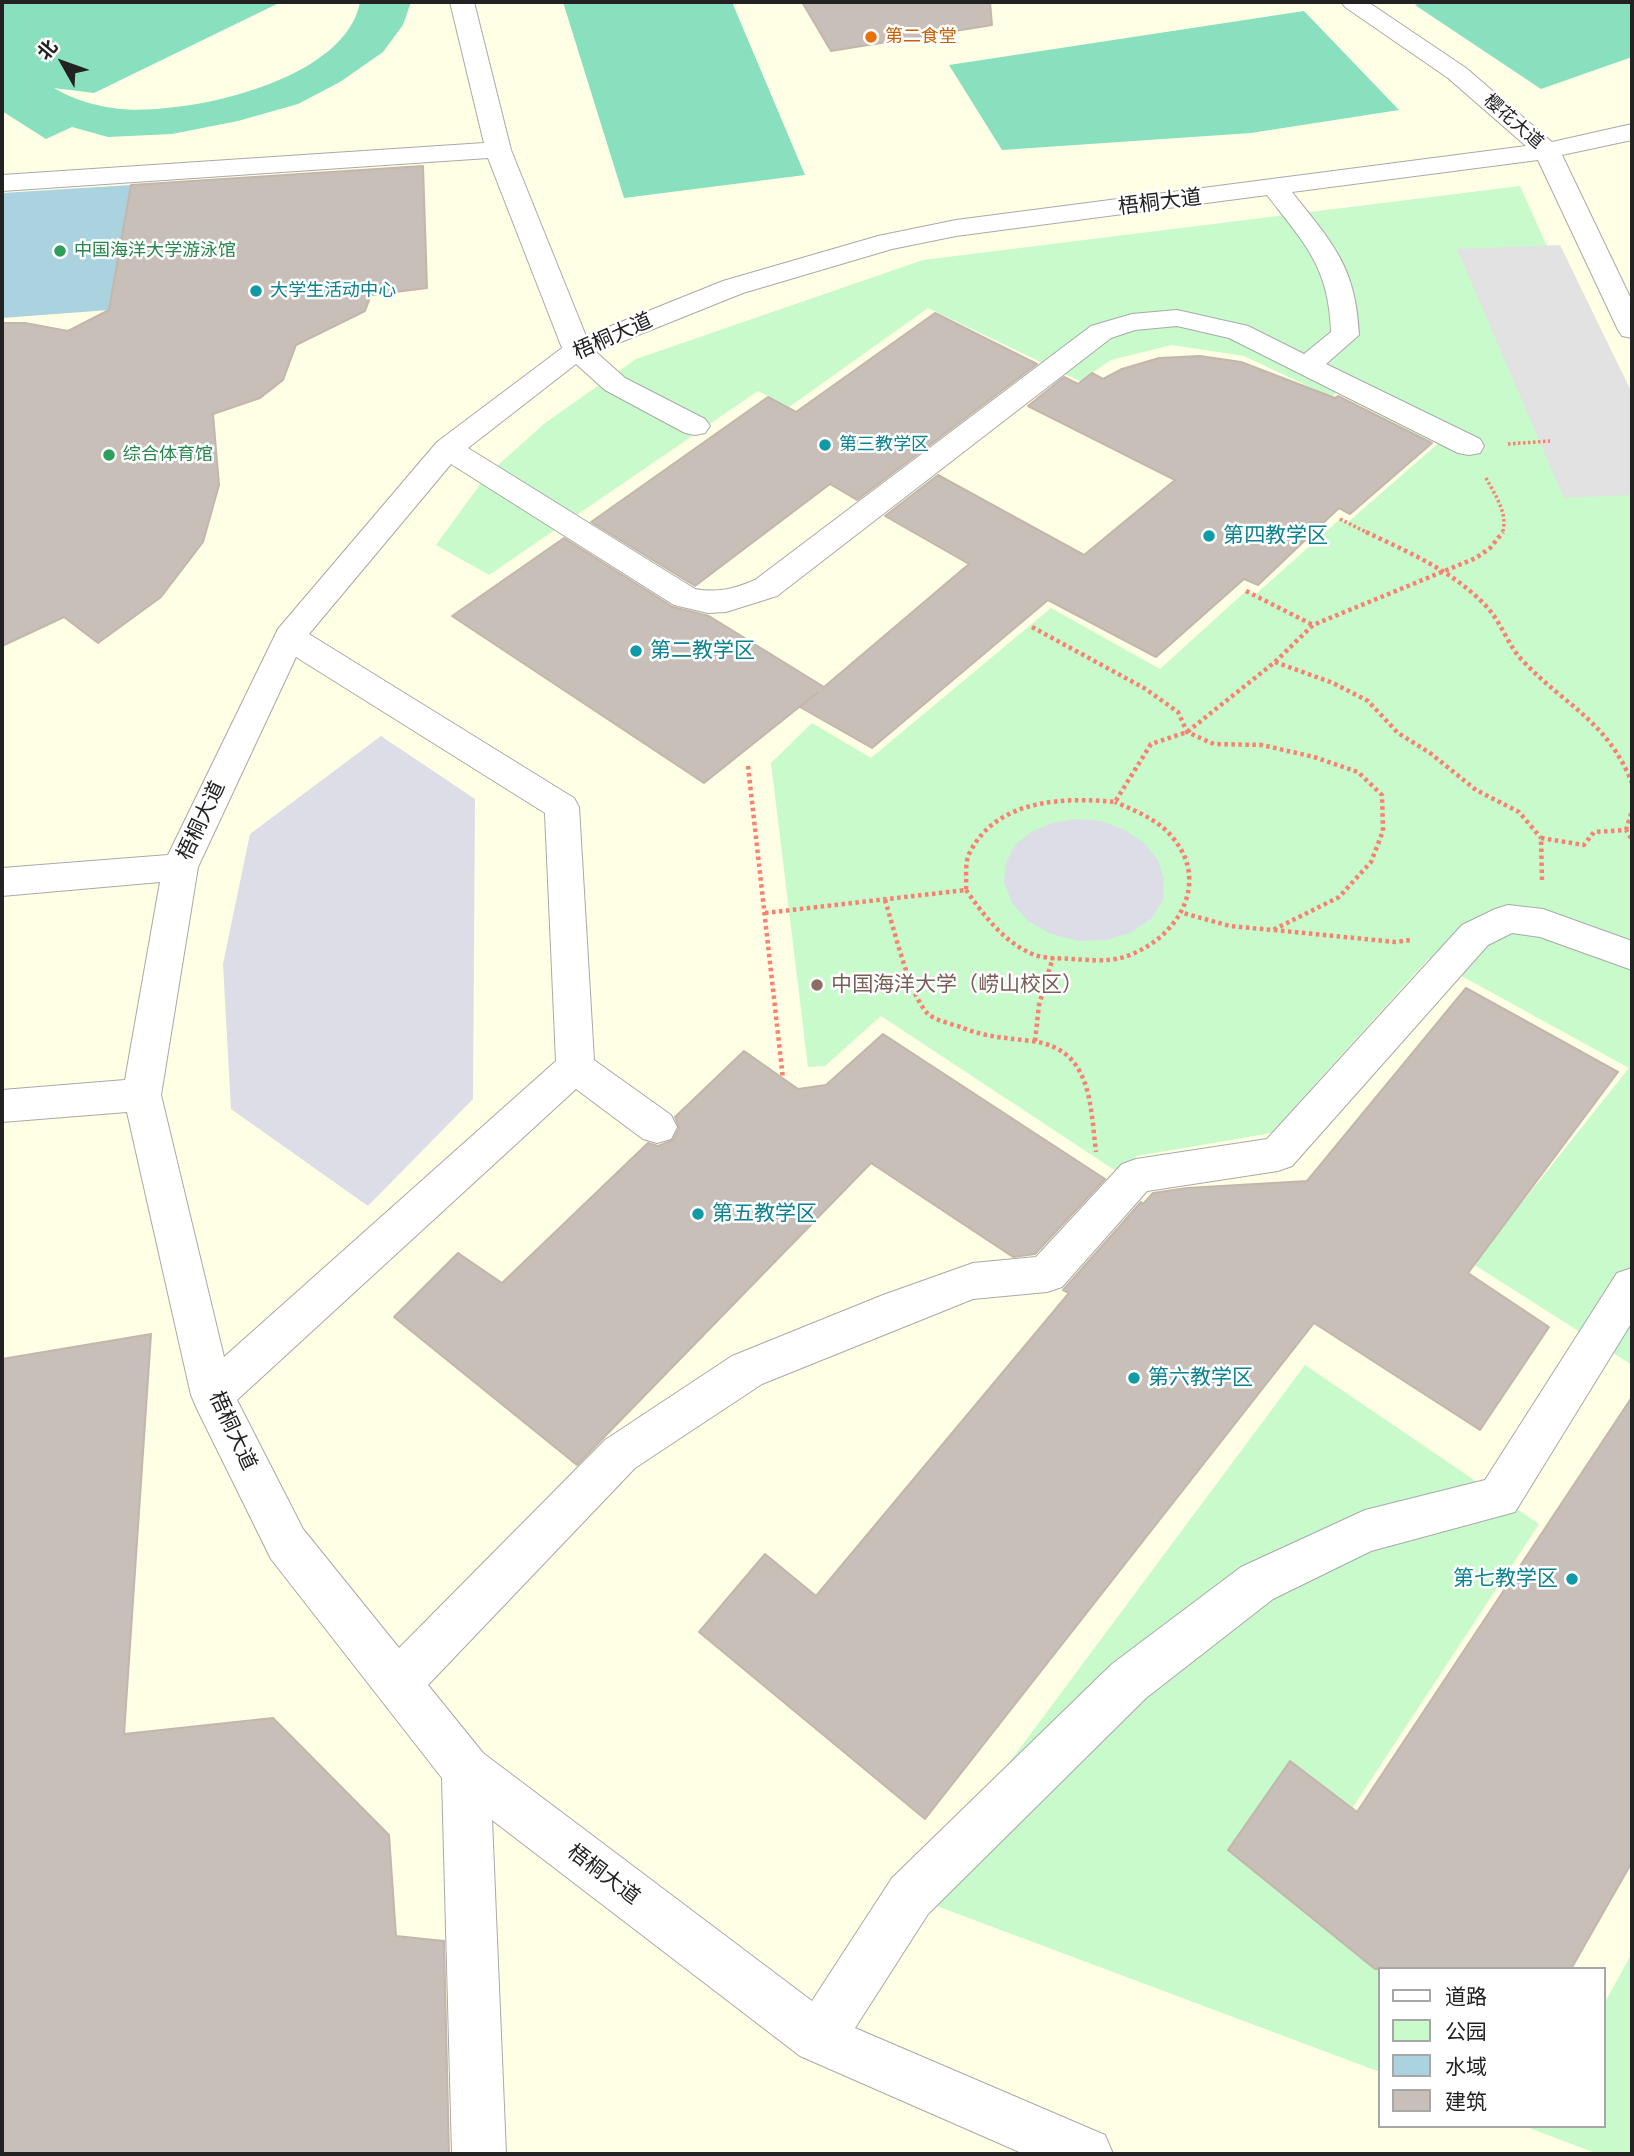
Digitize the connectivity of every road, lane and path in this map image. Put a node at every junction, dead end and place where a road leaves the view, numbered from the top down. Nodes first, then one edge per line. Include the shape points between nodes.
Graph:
1 (462, 2) edge
2 (1353, 2) edge
3 (1632, 132) edge
4 (498, 150) junction
5 (1547, 151) junction
6 (2, 183) edge
7 (1275, 188) junction
8 (1632, 330) edge
9 (578, 350) junction
10 (1307, 366) junction
11 (695, 426) dead end
12 (1550, 441) dead end
13 (1469, 446) junction
14 (448, 449) junction
15 (1340, 519) dead end
16 (1443, 570) junction
17 (1246, 591) dead end
18 (1313, 625) junction
19 (1032, 627) dead end
20 (289, 637) junction
21 (1275, 662) junction
22 (1187, 732) junction
23 (748, 766) dead end
24 (1632, 783) edge
25 (1115, 802) junction
26 (1632, 811) edge
27 (1626, 831) junction
28 (1541, 838) junction
29 (1632, 840) edge
30 (180, 867) junction
31 (2, 883) edge
32 (966, 890) junction
33 (885, 900) junction
34 (765, 913) junction
35 (1183, 913) junction
36 (1543, 923) junction
37 (1273, 930) junction
38 (1475, 935) junction
39 (1053, 957) junction
40 (1632, 957) edge
41 (1035, 1041) junction
42 (575, 1067) junction
43 (783, 1079) dead end
44 (142, 1095) junction
45 (2, 1106) edge
46 (657, 1126) dead end
47 (1130, 1183) junction
48 (1632, 1286) edge
49 (212, 1395) junction
50 (397, 1683) junction
51 (466, 1770) junction
52 (818, 2038) junction
53 (480, 2154) edge
54 (1086, 2154) edge

1 - 4 lane
2 - 5 lane, 樱花大道 via 1457,73
3 - 5 lane, 梧桐大道
4 - 6 lane
4 - 9 lane
5 - 7 lane, 梧桐大道
5 - 8 lane, 樱花大道
7 - 9 lane, 梧桐大道 via 956,228 887,242 733,287
7 - 10 lane via 1327,254 1344,303 1345,335
9 - 11 lane via 615,384
9 - 14 lane, 梧桐大道
10 - 13 lane
10 - 14 lane via 1238,332 1177,318 1132,322 1101,332 766,588 709,604 685,597
12 - 13 path
13 - 16 path via 1503,512 1505,529 1499,544
14 - 20 lane, 梧桐大道
15 - 16 path
16 - 18 path
16 - 24 path via 1485,604 1521,660 1593,722 1622,758
17 - 18 path
18 - 21 path
19 - 22 path via 1144,688 1178,712
20 - 30 lane, 梧桐大道
20 - 42 lane via 562,807
21 - 22 path
21 - 28 path via 1368,701 1398,733 1476,789 1519,812
22 - 25 path via 1151,744
22 - 37 path via 1214,744 1262,744 1314,757 1358,772 1382,795 1383,831 1371,862 1339,897
23 - 34 path
25 - 32 path via 1056,800 1024,807 993,822 968,854
25 - 35 path via 1167,830 1185,855 1190,882
26 - 27 path
27 - 28 path via 1594,832 1584,845
27 - 29 path
28 - 36 path
30 - 31 lane
30 - 44 lane, 梧桐大道
32 - 33 path
32 - 39 path via 1006,937 1032,954
33 - 34 path
33 - 41 path via 913,988 929,1015 980,1035
34 - 43 path
35 - 37 path via 1230,926
35 - 39 path via 1156,942 1121,958
36 - 38 lane via 1508,919
36 - 40 lane
37 - 38 path via 1395,942
38 - 47 lane via 1278,1154 1136,1176
39 - 41 path
41 - 47 path via 1055,1047 1074,1061 1087,1084 1099,1160
42 - 46 lane
42 - 49 lane
44 - 45 lane
44 - 49 lane, 梧桐大道
47 - 50 lane via 1047,1274 972,1281 747,1370 620,1454
48 - 52 lane via 1499,1497 1365,1531 1257,1583 1129,1681 910,1896
49 - 50 lane, 梧桐大道 via 286,1544
50 - 51 lane, 梧桐大道
51 - 52 lane, 梧桐大道
51 - 53 lane
52 - 54 lane, 梧桐大道

